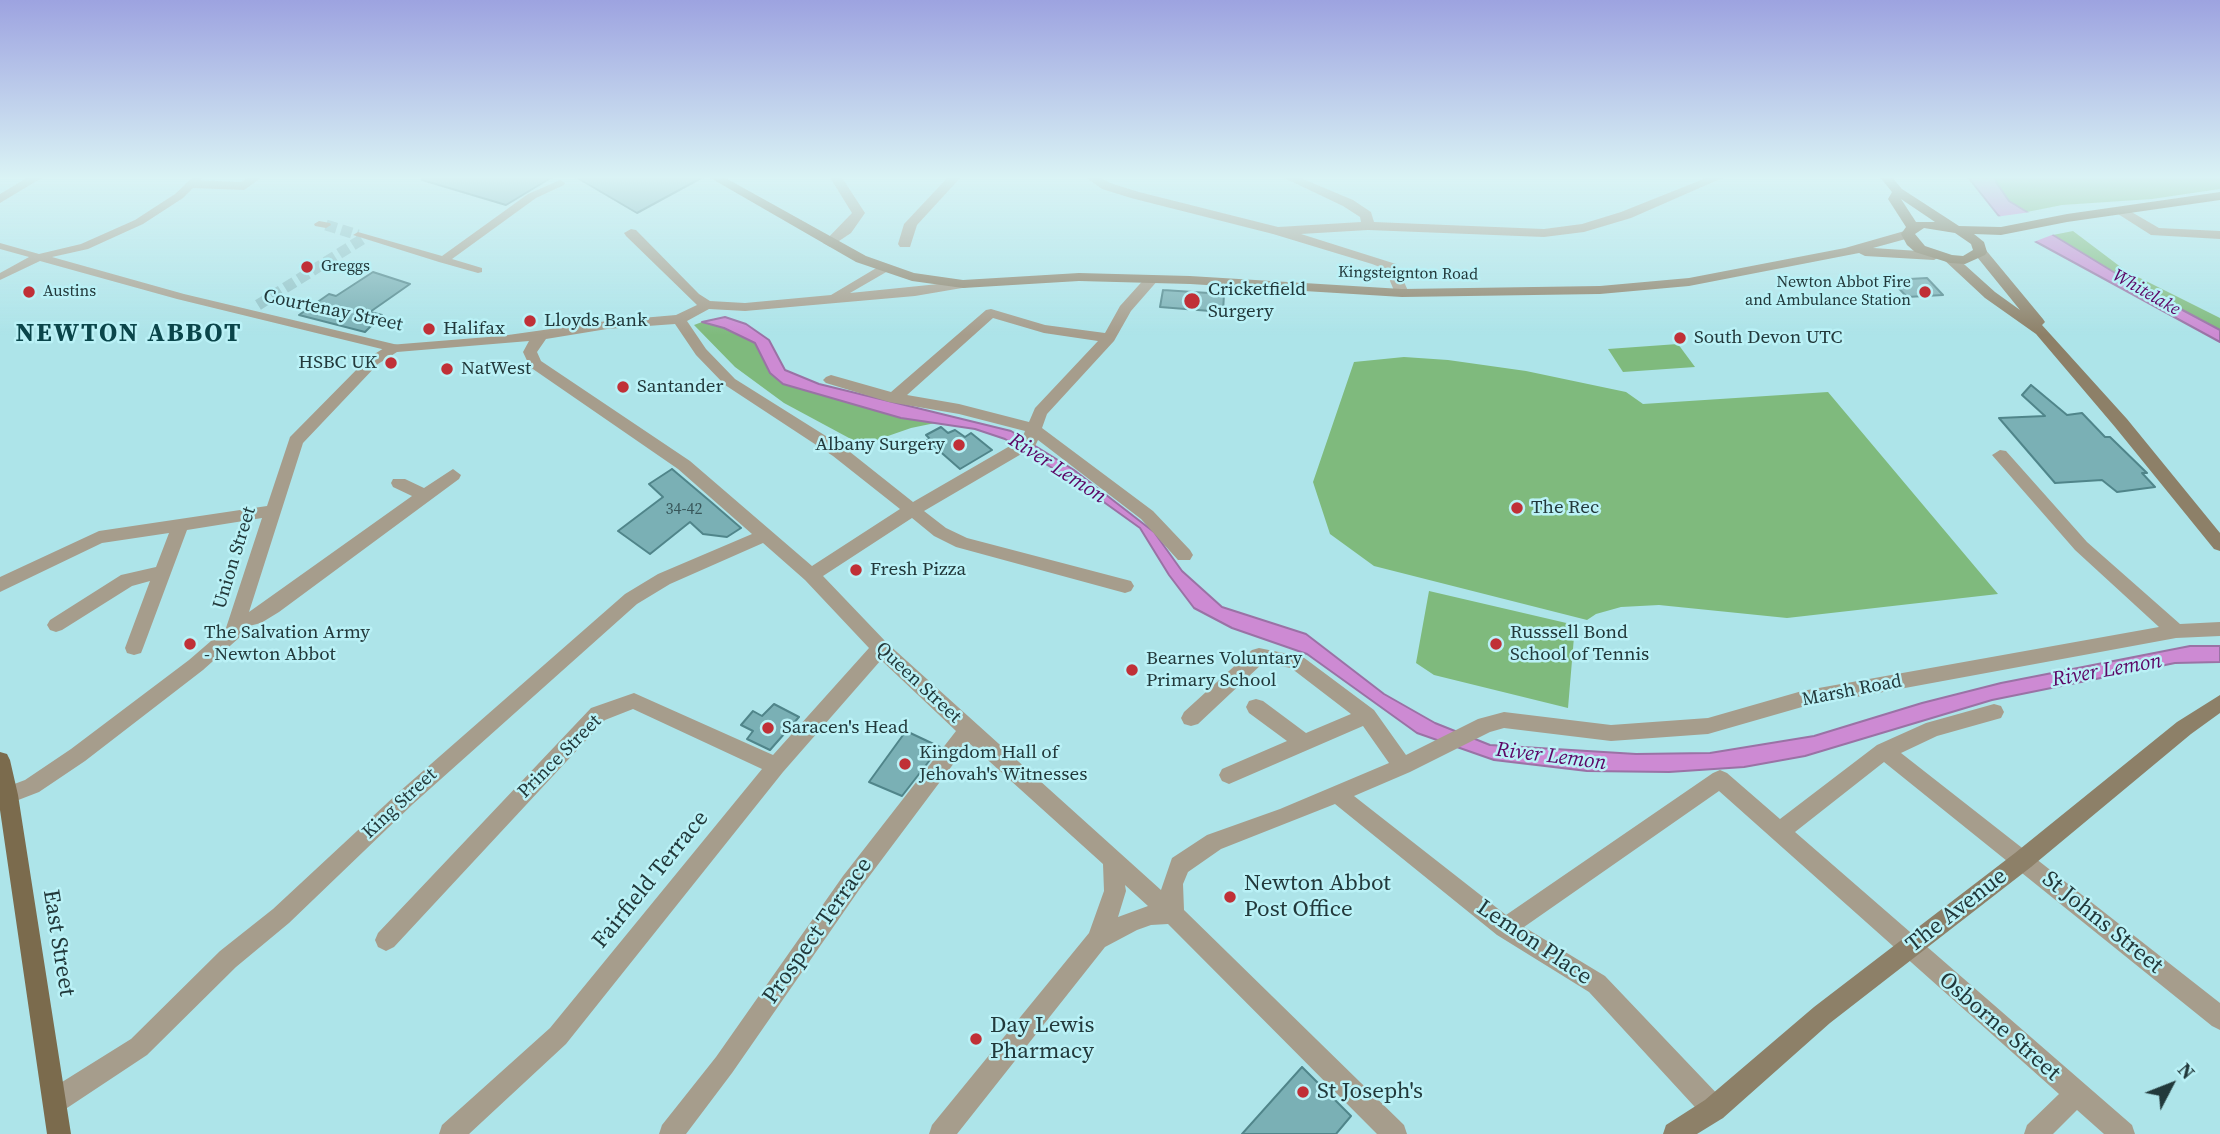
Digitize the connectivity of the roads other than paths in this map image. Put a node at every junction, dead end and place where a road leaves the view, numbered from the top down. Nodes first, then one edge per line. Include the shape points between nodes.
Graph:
1 (126, 229) edge
2 (486, 229) edge
3 (805, 229) edge
4 (847, 229) edge
5 (910, 229) edge
6 (1270, 229) edge
7 (1315, 229) edge
8 (1441, 229) edge
9 (1577, 229) edge
10 (1914, 229) edge
11 (1956, 229) edge
12 (1978, 229) edge
13 (2012, 229) edge
14 (2151, 229) edge
15 (1910, 230) junction
16 (2006, 230) junction
17 (1278, 231) junction
18 (631, 233) dead end
19 (2220, 235) edge
20 (362, 237) tunnel mouth
21 (830, 243) junction
22 (905, 244) dead end
23 (0, 246) edge
24 (1980, 249) junction
25 (1847, 252) junction
26 (1934, 256) junction
27 (38, 257) junction
28 (443, 260) junction
29 (1950, 260) junction
30 (883, 268) junction
31 (478, 270) dead end
32 (0, 277) edge
33 (1152, 279) junction
34 (963, 284) junction
35 (1402, 293) junction
36 (832, 298) junction
37 (708, 305) junction
38 (258, 306) tunnel mouth
39 (246, 312) junction
40 (679, 319) junction
41 (2041, 331) junction
42 (540, 336) junction
43 (1109, 338) junction
44 (394, 348) junction
45 (831, 380) dead end
46 (894, 398) junction
47 (1031, 435) junction
48 (2000, 455) dead end
49 (453, 475) dead end
50 (399, 483) dead end
51 (424, 495) junction
52 (912, 510) junction
53 (271, 511) junction
54 (181, 523) junction
55 (765, 535) junction
56 (2220, 545) edge
57 (1184, 555) dead end
58 (163, 572) junction
59 (811, 575) junction
60 (0, 585) edge
61 (1125, 586) dead end
62 (237, 622) junction
63 (56, 625) dead end
64 (2220, 629) edge
65 (2176, 631) junction
66 (134, 648) dead end
67 (880, 648) junction
68 (2220, 703) edge
69 (1256, 707) dead end
70 (1994, 712) dead end
71 (1367, 716) junction
72 (1192, 718) dead end
73 (968, 730) junction
74 (1304, 743) junction
75 (1884, 751) junction
76 (0, 760) edge
77 (776, 766) junction
78 (1404, 766) junction
79 (1229, 775) dead end
80 (1337, 794) junction
81 (8, 795) junction
82 (6, 824) edge
83 (1781, 830) junction
84 (1113, 858) junction
85 (2023, 860) junction
86 (1173, 914) junction
87 (1504, 928) junction
88 (386, 940) dead end
89 (1097, 940) junction
90 (1909, 947) junction
91 (2220, 1018) edge
92 (2076, 1094) junction
93 (55, 1101) junction
94 (1699, 1122) edge
95 (59, 1134) edge
96 (451, 1134) edge
97 (671, 1134) edge
98 (941, 1134) edge
99 (1395, 1134) edge
100 (1675, 1134) edge
101 (2036, 1134) edge
102 (2123, 1134) edge

1 - 27 street via 84,247
2 - 28 street
3 - 21 main road, Kingsteignton Road
4 - 21 street
5 - 22 street
6 - 17 street
7 - 17 street
8 - 9 street via 1544,233
10 - 15 main road
11 - 24 main road via 1970,235
12 - 16 main road
13 - 16 main road
14 - 19 street
15 - 25 main road, Kingsteignton Road
15 - 26 main road via 1912,242
16 - 24 main road
17 - 35 street via 1391,267
18 - 37 street via 694,297
20 - 28 street
21 - 30 main road, Kingsteignton Road
23 - 27 street, Courtenay Street
24 - 29 main road via 1965,260
24 - 41 main road via 2036,317
25 - 26 main road, Kingsteignton Road
25 - 35 main road, Kingsteignton Road via 1676,283 1600,290
26 - 29 main road
27 - 32 street
27 - 39 street, Courtenay Street
28 - 31 street
29 - 41 main road
30 - 34 main road, Kingsteignton Road
30 - 36 street
33 - 34 main road, Kingsteignton Road via 1079,277
33 - 35 main road, Kingsteignton Road
33 - 43 street via 1125,309
34 - 36 street
36 - 37 street via 746,307
37 - 40 street, Courtenay Street
38 - 39 street
39 - 44 street, Courtenay Street
40 - 42 street, Courtenay Street
40 - 52 street via 701,352 730,382 839,452
41 - 56 main road
42 - 44 street, Courtenay Street
42 - 55 street, Queen Street via 530,352 536,365 684,465
43 - 46 street via 1044,329 990,313
43 - 47 street via 1040,412
44 - 53 street, Union Street via 373,360 296,441
45 - 46 street
46 - 47 street via 959,409
47 - 52 street via 1012,452
47 - 57 street via 1147,515
48 - 65 street via 2081,546
49 - 51 street
50 - 51 street
51 - 62 street via 274,607
52 - 59 street
52 - 61 street via 962,543
53 - 54 street
53 - 62 street, Union Street
54 - 58 street
54 - 60 street via 99,537
55 - 59 street, Queen Street
55 - 93 street, King Street via 664,579 631,599 228,959 139,1047
58 - 63 street via 127,580
58 - 66 street
59 - 67 street, Queen Street
62 - 81 street, Union Street via 226,640 99,738 32,786
64 - 65 street, Marsh Road
65 - 78 street, Marsh Road via 1802,699 1709,726 1611,733 1504,720 1478,727
67 - 73 street, Queen Street
67 - 77 street, Fairfield Terrace
68 - 85 main road, The Avenue
69 - 74 street
70 - 75 street via 1933,729
71 - 72 street via 1296,662 1259,655
71 - 74 street
71 - 78 street
73 - 84 street, Queen Street
73 - 97 street, Prospect Terrace via 851,883
74 - 79 street
75 - 83 street
75 - 85 street, St Johns Street
76 - 81 main road, East Street
77 - 88 street, Prince Street via 634,701 598,714
77 - 96 street, Fairfield Terrace via 558,1036
78 - 80 street
80 - 86 street via 1214,842 1181,865 1172,884
80 - 87 street, Lemon Place
81 - 82 main road, East Street
82 - 93 main road, East Street
83 - 87 street, Osborne Street via 1720,779
83 - 90 street, Osborne Street
84 - 86 street, Queen Street
84 - 89 street via 1115,891
85 - 90 main road, The Avenue
85 - 91 street, St Johns Street
86 - 89 street via 1151,915
86 - 99 street, Queen Street
87 - 94 street, Lemon Place via 1597,984
89 - 98 street
90 - 92 street, Osborne Street
90 - 94 main road, The Avenue
92 - 101 street
92 - 102 street, Osborne Street
93 - 95 main road, East Street
94 - 100 main road, The Avenue

